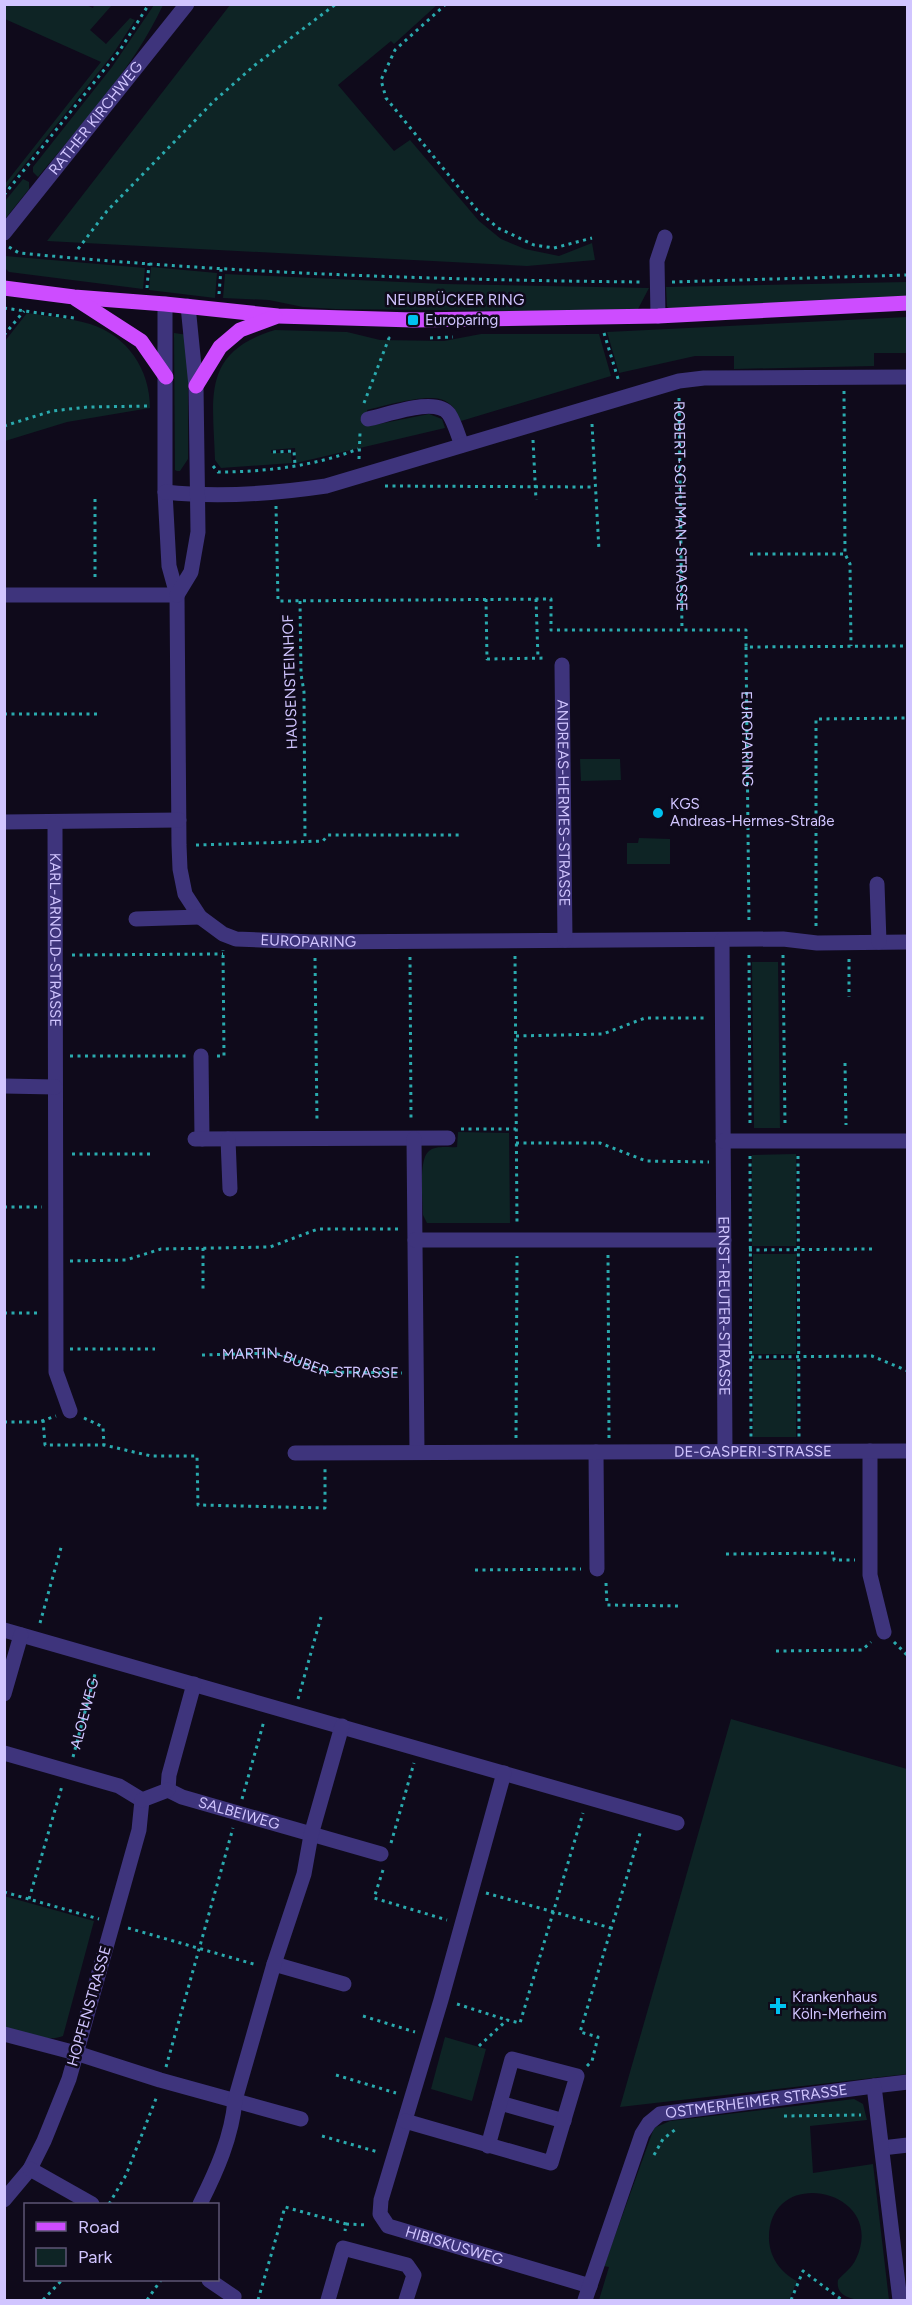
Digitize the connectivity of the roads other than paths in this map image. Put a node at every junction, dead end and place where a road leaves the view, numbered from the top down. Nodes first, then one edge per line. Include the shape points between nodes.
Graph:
1 (187, 4) edge
2 (4, 233) edge
3 (665, 237) dead end
4 (4, 288) edge
5 (74, 297) junction
6 (908, 303) edge
7 (165, 304) junction
8 (188, 306) junction
9 (278, 316) junction
10 (658, 316) junction
11 (166, 377) junction
12 (908, 377) edge
13 (196, 386) junction
14 (368, 419) dead end
15 (462, 445) junction
16 (165, 492) junction
17 (197, 495) junction
18 (4, 595) edge
19 (177, 595) junction
20 (562, 665) dead end
21 (179, 820) junction
22 (4, 822) edge
23 (55, 823) junction
24 (877, 884) dead end
25 (200, 917) junction
26 (136, 919) dead end
27 (564, 940) junction
28 (722, 940) junction
29 (879, 942) junction
30 (908, 942) edge
31 (201, 1056) road end
32 (4, 1086) edge
33 (55, 1087) junction
34 (448, 1138) road end
35 (228, 1139) junction
36 (412, 1139) junction
37 (723, 1141) junction
38 (908, 1141) edge
39 (230, 1189) dead end
40 (415, 1234) junction
41 (724, 1240) junction
42 (70, 1411) road end
43 (725, 1451) junction
44 (870, 1451) junction
45 (908, 1451) edge
46 (417, 1452) junction
47 (603, 1452) junction
48 (295, 1453) dead end
49 (597, 1569) road end
50 (4, 1630) edge
51 (884, 1632) road end
52 (28, 1637) junction
53 (194, 1684) junction
54 (4, 1694) edge
55 (342, 1726) junction
56 (4, 1753) edge
57 (504, 1773) junction
58 (168, 1790) junction
59 (142, 1800) junction
60 (678, 1823) dead end
61 (311, 1835) junction
62 (384, 1855) road end
63 (274, 1967) junction
64 (344, 1984) dead end
65 (4, 2034) edge
66 (76, 2053) junction
67 (908, 2082) edge
68 (874, 2086) junction
69 (235, 2100) junction
70 (500, 2103) junction
71 (301, 2119) dead end
72 (405, 2121) junction
73 (564, 2121) junction
74 (908, 2145) edge
75 (488, 2146) junction
76 (882, 2148) junction
77 (30, 2169) junction
78 (4, 2200) edge
79 (89, 2203) edge
80 (201, 2203) edge
81 (210, 2281) edge
82 (588, 2294) edge
83 (233, 2301) edge
84 (328, 2301) edge
85 (406, 2301) edge
86 (900, 2301) edge

1 - 2 street, RATHER KIRCHWEG
3 - 10 street via 657,261
4 - 5 main road, NEUBRÜCKER RING
5 - 7 main road, NEUBRÜCKER RING
5 - 11 main road via 141,341
6 - 10 main road, NEUBRÜCKER RING
7 - 8 main road, NEUBRÜCKER RING
7 - 11 street, EUROPARING
8 - 9 main road, NEUBRÜCKER RING
8 - 13 street
9 - 10 main road, NEUBRÜCKER RING via 413,320
9 - 13 main road via 240,330 220,347
11 - 16 street, EUROPARING
12 - 15 street, ROBERT-SCHUMAN-STRASSE via 679,381
13 - 17 street
14 - 15 street via 428,405 440,407 451,416
15 - 17 street, ROBERT-SCHUMAN-STRASSE via 326,486 276,494
16 - 17 street
16 - 19 street, EUROPARING via 169,566
17 - 19 street via 198,532 192,572
18 - 19 street
19 - 21 street, EUROPARING
20 - 27 street, ANDREAS-HERMES-STRASSE
21 - 23 street
21 - 25 street, EUROPARING via 180,869 186,894
22 - 23 street
23 - 33 street, KARL-ARNOLD-STRASSE
24 - 29 street
25 - 26 street
25 - 27 street, EUROPARING via 236,939
27 - 28 street, EUROPARING
28 - 29 street, EUROPARING
28 - 37 street, ERNST-REUTER-STRASSE
29 - 30 street, EUROPARING
31 - 35 street via 199,1139
32 - 33 street
33 - 42 street, KARL-ARNOLD-STRASSE via 57,1371
34 - 36 street
35 - 36 street
35 - 39 street
36 - 40 street, MARTIN-BUBER-STRASSE
37 - 38 street
37 - 41 street, ERNST-REUTER-STRASSE
40 - 41 street via 517,1240
40 - 46 street, MARTIN-BUBER-STRASSE
41 - 43 street, ERNST-REUTER-STRASSE
43 - 44 street, DE-GASPERI-STRASSE
43 - 47 street, DE-GASPERI-STRASSE
44 - 45 street, DE-GASPERI-STRASSE
44 - 51 street via 870,1575
46 - 47 street, DE-GASPERI-STRASSE
46 - 48 street, DE-GASPERI-STRASSE
47 - 49 street
50 - 52 street, ALOEWEG
52 - 53 street, ALOEWEG
52 - 54 street
53 - 55 street, ALOEWEG
53 - 58 street
55 - 57 street, ALOEWEG
55 - 61 street
56 - 59 street via 119,1786
57 - 60 street
57 - 72 street, HIBISKUSWEG
58 - 59 street
58 - 61 street, SALBEIWEG
59 - 66 street, HOPFENSTRASSE via 139,1830
61 - 62 street, SALBEIWEG
61 - 63 street via 304,1874
63 - 64 street
63 - 69 street
65 - 66 street
66 - 69 street
66 - 77 street, HOPFENSTRASSE via 65,2090
67 - 68 street, OSTMERHEIMER STRASSE
68 - 76 street
68 - 82 street, OSTMERHEIMER STRASSE via 660,2114 642,2134
69 - 71 street
69 - 80 street via 233,2122
70 - 73 street
70 - 73 street via 512,2059 578,2076
70 - 75 street
72 - 75 street
72 - 82 street, HIBISKUSWEG via 381,2200 380,2214 388,2226
73 - 75 street via 551,2163
74 - 76 street
76 - 86 street
77 - 78 street, HOPFENSTRASSE
77 - 79 street
81 - 83 street via 234,2297
84 - 85 street via 343,2248 408,2265 414,2275

